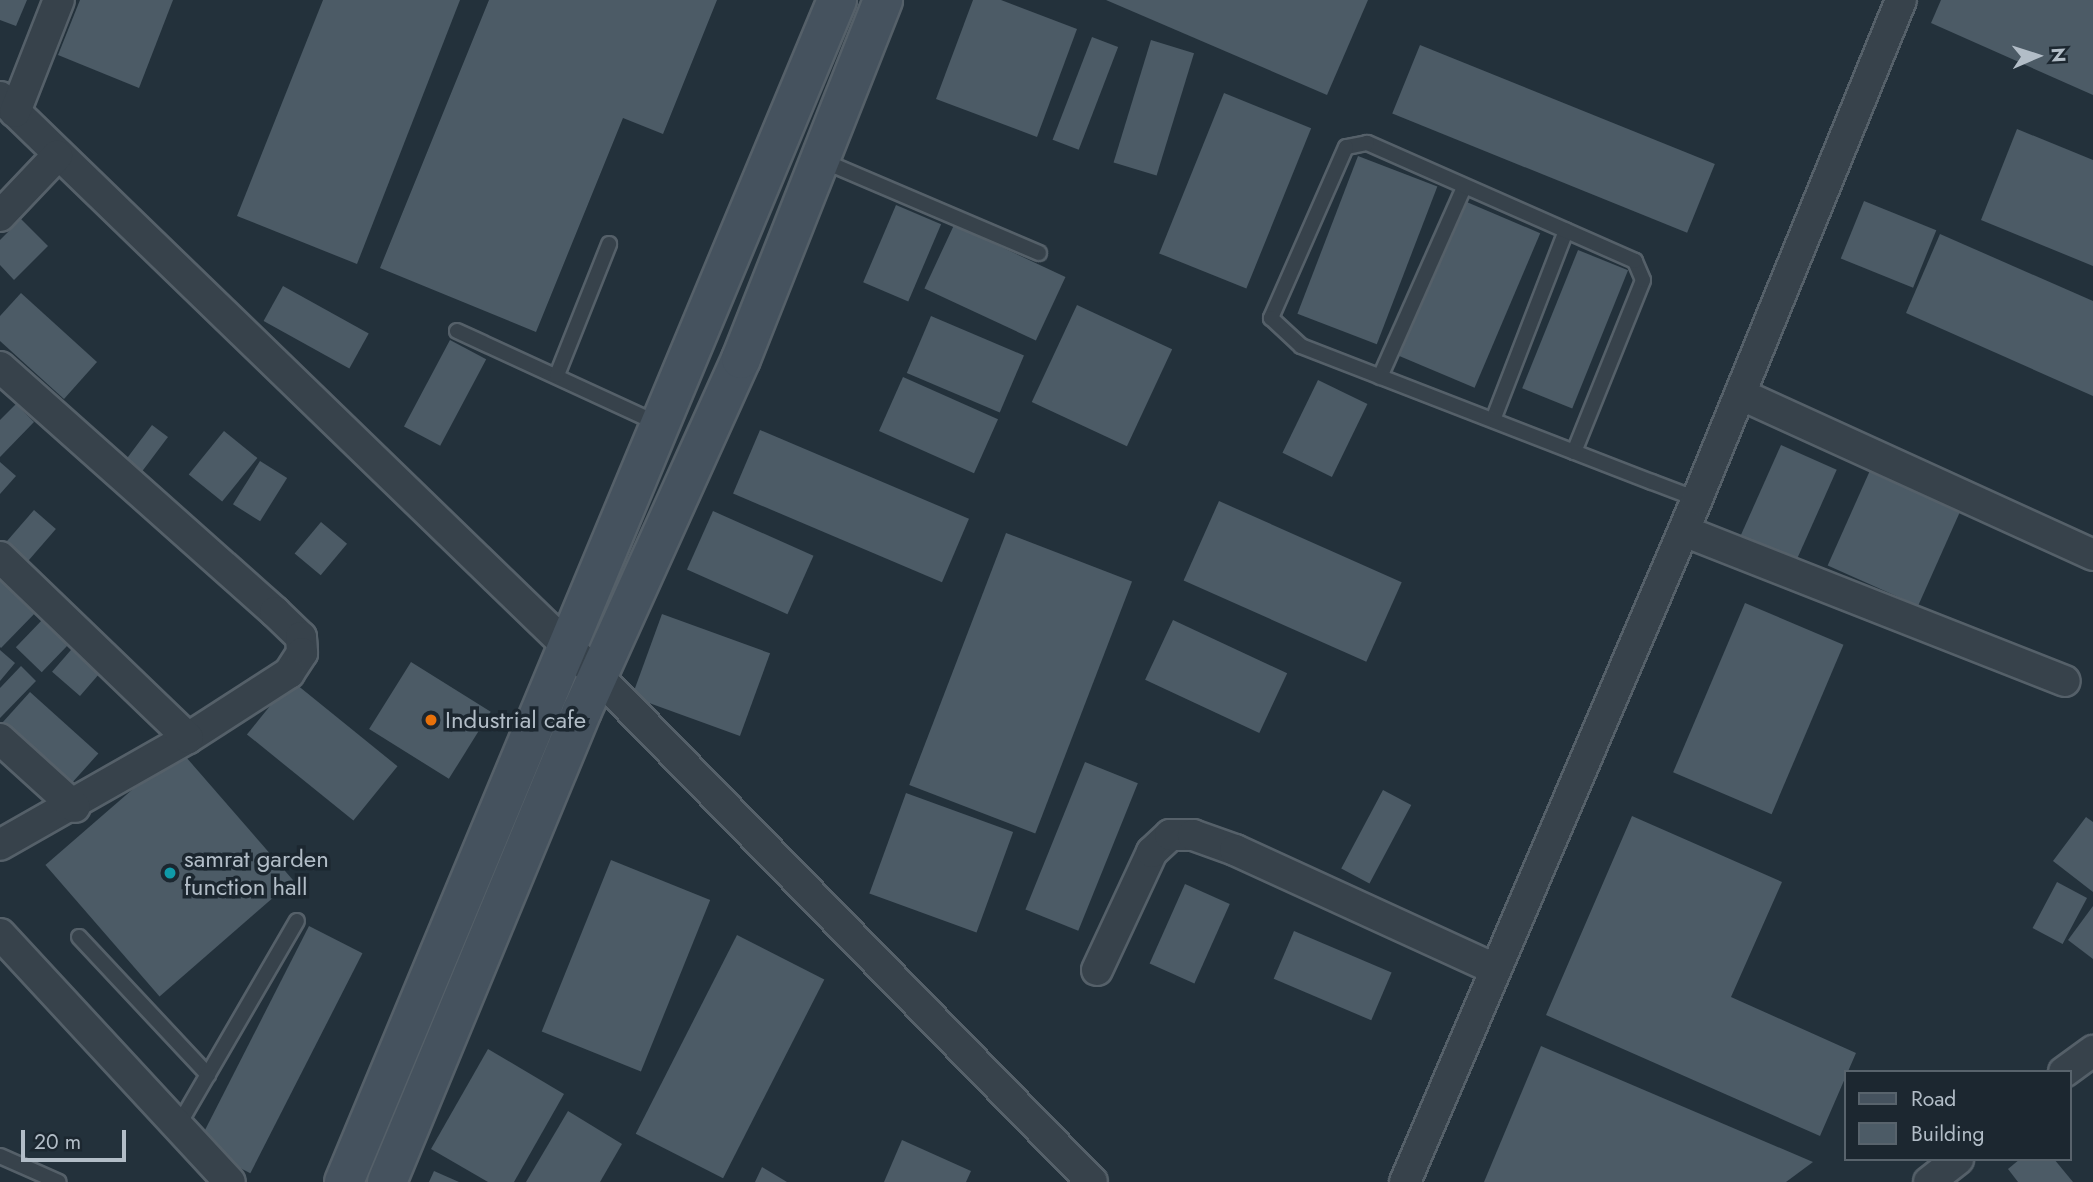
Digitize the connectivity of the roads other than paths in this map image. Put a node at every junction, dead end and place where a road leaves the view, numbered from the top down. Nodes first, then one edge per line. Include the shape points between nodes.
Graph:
1 (59, 0) edge
2 (837, 0) edge
3 (883, 0) edge
4 (1901, 0) edge
5 (7, 105) edge
6 (57, 156) junction
7 (820, 159) junction
8 (1463, 190) junction
9 (0, 216) edge
10 (1566, 231) junction
11 (609, 244) dead end
12 (1040, 253) dead end
13 (457, 331) dead end
14 (0, 367) edge
15 (557, 375) junction
16 (680, 377) junction
17 (1380, 377) junction
18 (1740, 394) junction
19 (724, 397) junction
20 (1493, 420) junction
21 (660, 424) junction
22 (1574, 452) junction
23 (1697, 499) junction
24 (1684, 531) junction
25 (2093, 555) edge
26 (0, 557) edge
27 (569, 649) junction
28 (598, 676) junction
29 (2065, 681) dead end
30 (188, 738) junction
31 (0, 740) edge
32 (75, 807) junction
33 (0, 845) edge
34 (297, 921) dead end
35 (0, 934) edge
36 (79, 937) dead end
37 (1495, 969) junction
38 (1097, 970) dead end
39 (2093, 1051) edge
40 (2067, 1070) edge
41 (208, 1075) junction
42 (178, 1126) junction
43 (0, 1156) edge
44 (1955, 1161) edge
45 (59, 1182) edge
46 (230, 1182) edge
47 (344, 1182) edge
48 (387, 1182) edge
49 (1092, 1182) edge
50 (1405, 1182) edge
51 (1929, 1182) edge

1 - 5 street
2 - 16 street
3 - 7 street
4 - 18 street
5 - 6 street
6 - 9 street
6 - 27 street
7 - 12 lane
7 - 19 street
8 - 10 lane
8 - 17 lane
8 - 17 lane via 1367,143 1346,147 1271,318 1301,346
10 - 20 lane
10 - 22 lane via 1635,261 1643,281
11 - 15 lane
13 - 15 lane
14 - 30 street via 301,637 302,653 289,673
15 - 21 lane
16 - 19 street
16 - 21 street
17 - 20 lane
18 - 23 street
18 - 25 street
19 - 28 street
20 - 22 lane
21 - 27 street
22 - 23 lane
23 - 24 street
24 - 29 street
24 - 37 street
26 - 30 street
27 - 28 street
27 - 47 street
28 - 48 street
28 - 49 street
30 - 32 street
31 - 32 street
32 - 33 street
34 - 41 lane
35 - 42 street
36 - 41 lane
37 - 38 street via 1235,850 1194,835 1170,835 1152,852
37 - 50 street
39 - 40 street
41 - 42 lane
42 - 46 street
43 - 45 lane
44 - 51 street

